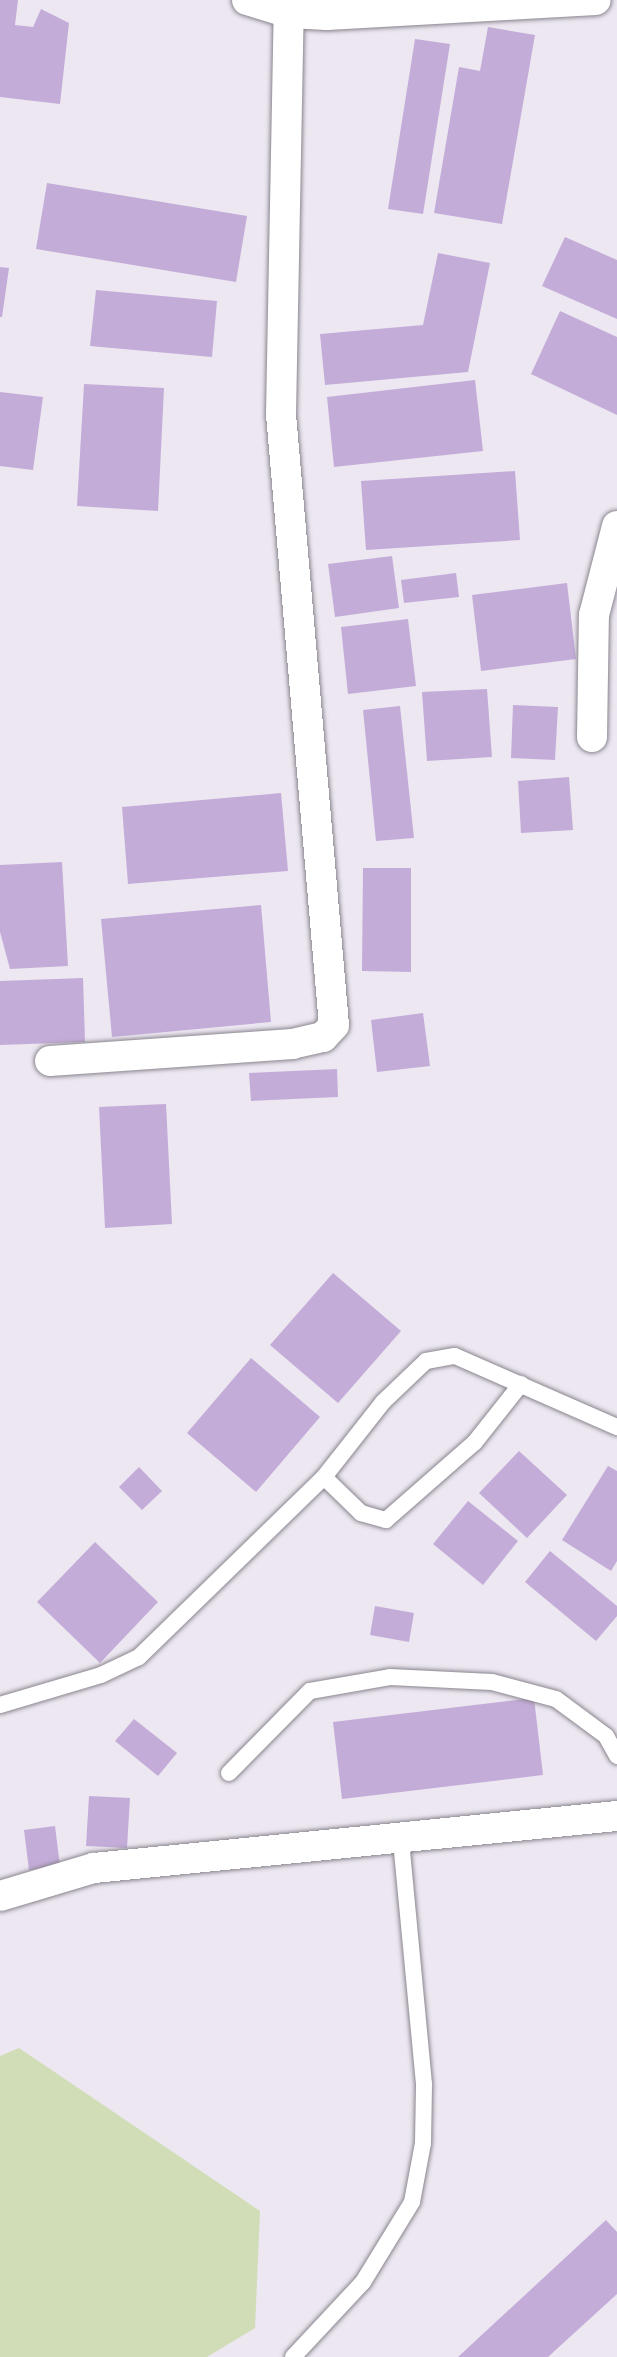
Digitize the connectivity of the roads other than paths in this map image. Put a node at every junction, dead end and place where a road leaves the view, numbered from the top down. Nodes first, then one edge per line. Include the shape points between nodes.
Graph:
1 (247, 0) edge
2 (596, 0) edge
3 (326, 7) edge
4 (289, 13) junction
5 (617, 526) edge
6 (592, 737) dead end
7 (50, 1061) dead end
8 (521, 1384) junction
9 (617, 1427) edge
10 (324, 1477) junction
11 (0, 1705) edge
12 (617, 1756) edge
13 (229, 1773) dead end
14 (617, 1816) edge
15 (401, 1840) junction
16 (0, 1896) edge
17 (293, 2357) edge

1 - 4 street
2 - 3 street
3 - 4 street
4 - 7 street via 281,414 334,1025 323,1037 292,1044
5 - 6 street via 594,615
8 - 9 lane
8 - 10 lane via 455,1356 426,1361 383,1402
8 - 10 lane via 475,1442 386,1520 361,1513
10 - 11 lane via 139,1657 101,1675
12 - 13 lane via 606,1736 556,1699 492,1682 390,1677 310,1691
14 - 15 street
15 - 16 street via 94,1868
15 - 17 lane via 424,2084 423,2143 412,2202 363,2282

